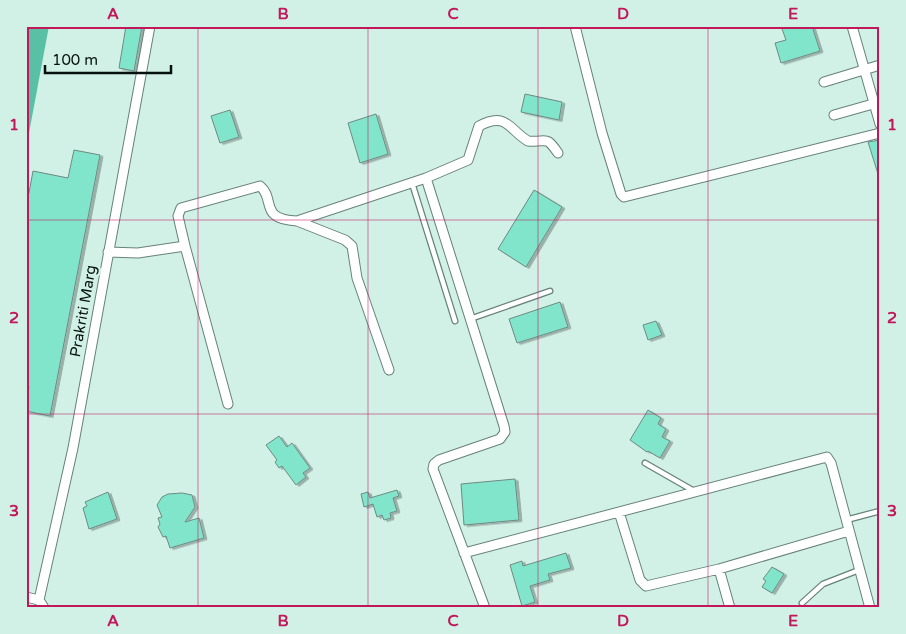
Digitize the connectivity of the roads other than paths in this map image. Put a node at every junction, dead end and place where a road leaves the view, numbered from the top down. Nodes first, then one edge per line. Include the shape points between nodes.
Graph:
1 (150, 26) edge
2 (575, 26) edge
3 (853, 27) edge
4 (880, 65) edge
5 (864, 70) junction
6 (824, 82) dead end
7 (877, 103) edge
8 (834, 115) dead end
9 (880, 124) edge
10 (880, 133) edge
11 (558, 153) dead end
12 (426, 178) junction
13 (412, 183) junction
14 (297, 221) junction
15 (185, 246) junction
16 (108, 252) junction
17 (550, 291) dead end
18 (470, 319) junction
19 (454, 321) dead end
20 (389, 370) dead end
21 (228, 404) dead end
22 (645, 462) dead end
23 (695, 492) junction
24 (618, 512) junction
25 (880, 512) edge
26 (846, 520) junction
27 (849, 531) junction
28 (464, 553) junction
29 (719, 569) junction
30 (859, 570) junction
31 (26, 597) edge
32 (802, 603) dead end
33 (42, 604) edge
34 (486, 608) edge
35 (730, 608) edge
36 (870, 608) edge

1 - 16 street, Prakriti Marg
2 - 10 street via 602,133 624,197
3 - 5 street
4 - 5 street
5 - 6 street
5 - 7 street
7 - 8 street
7 - 9 street
11 - 12 street via 547,140 528,141 507,122 497,121 479,126 468,160
12 - 13 street
12 - 18 street
13 - 14 street
13 - 19 lane
14 - 15 street via 273,214 260,186 181,208 178,216
14 - 20 street via 345,240 352,246 359,283
15 - 16 street via 138,253
15 - 21 street
16 - 33 street, Prakriti Marg
17 - 18 lane
18 - 28 street via 505,429 500,439 434,464 433,469
22 - 23 lane
23 - 24 street
23 - 26 street via 827,457
24 - 28 street
24 - 29 street via 644,585
25 - 26 lane
26 - 27 street
27 - 29 street
27 - 30 street
28 - 34 street
29 - 35 street
30 - 32 lane via 823,584
30 - 36 street
31 - 33 street

